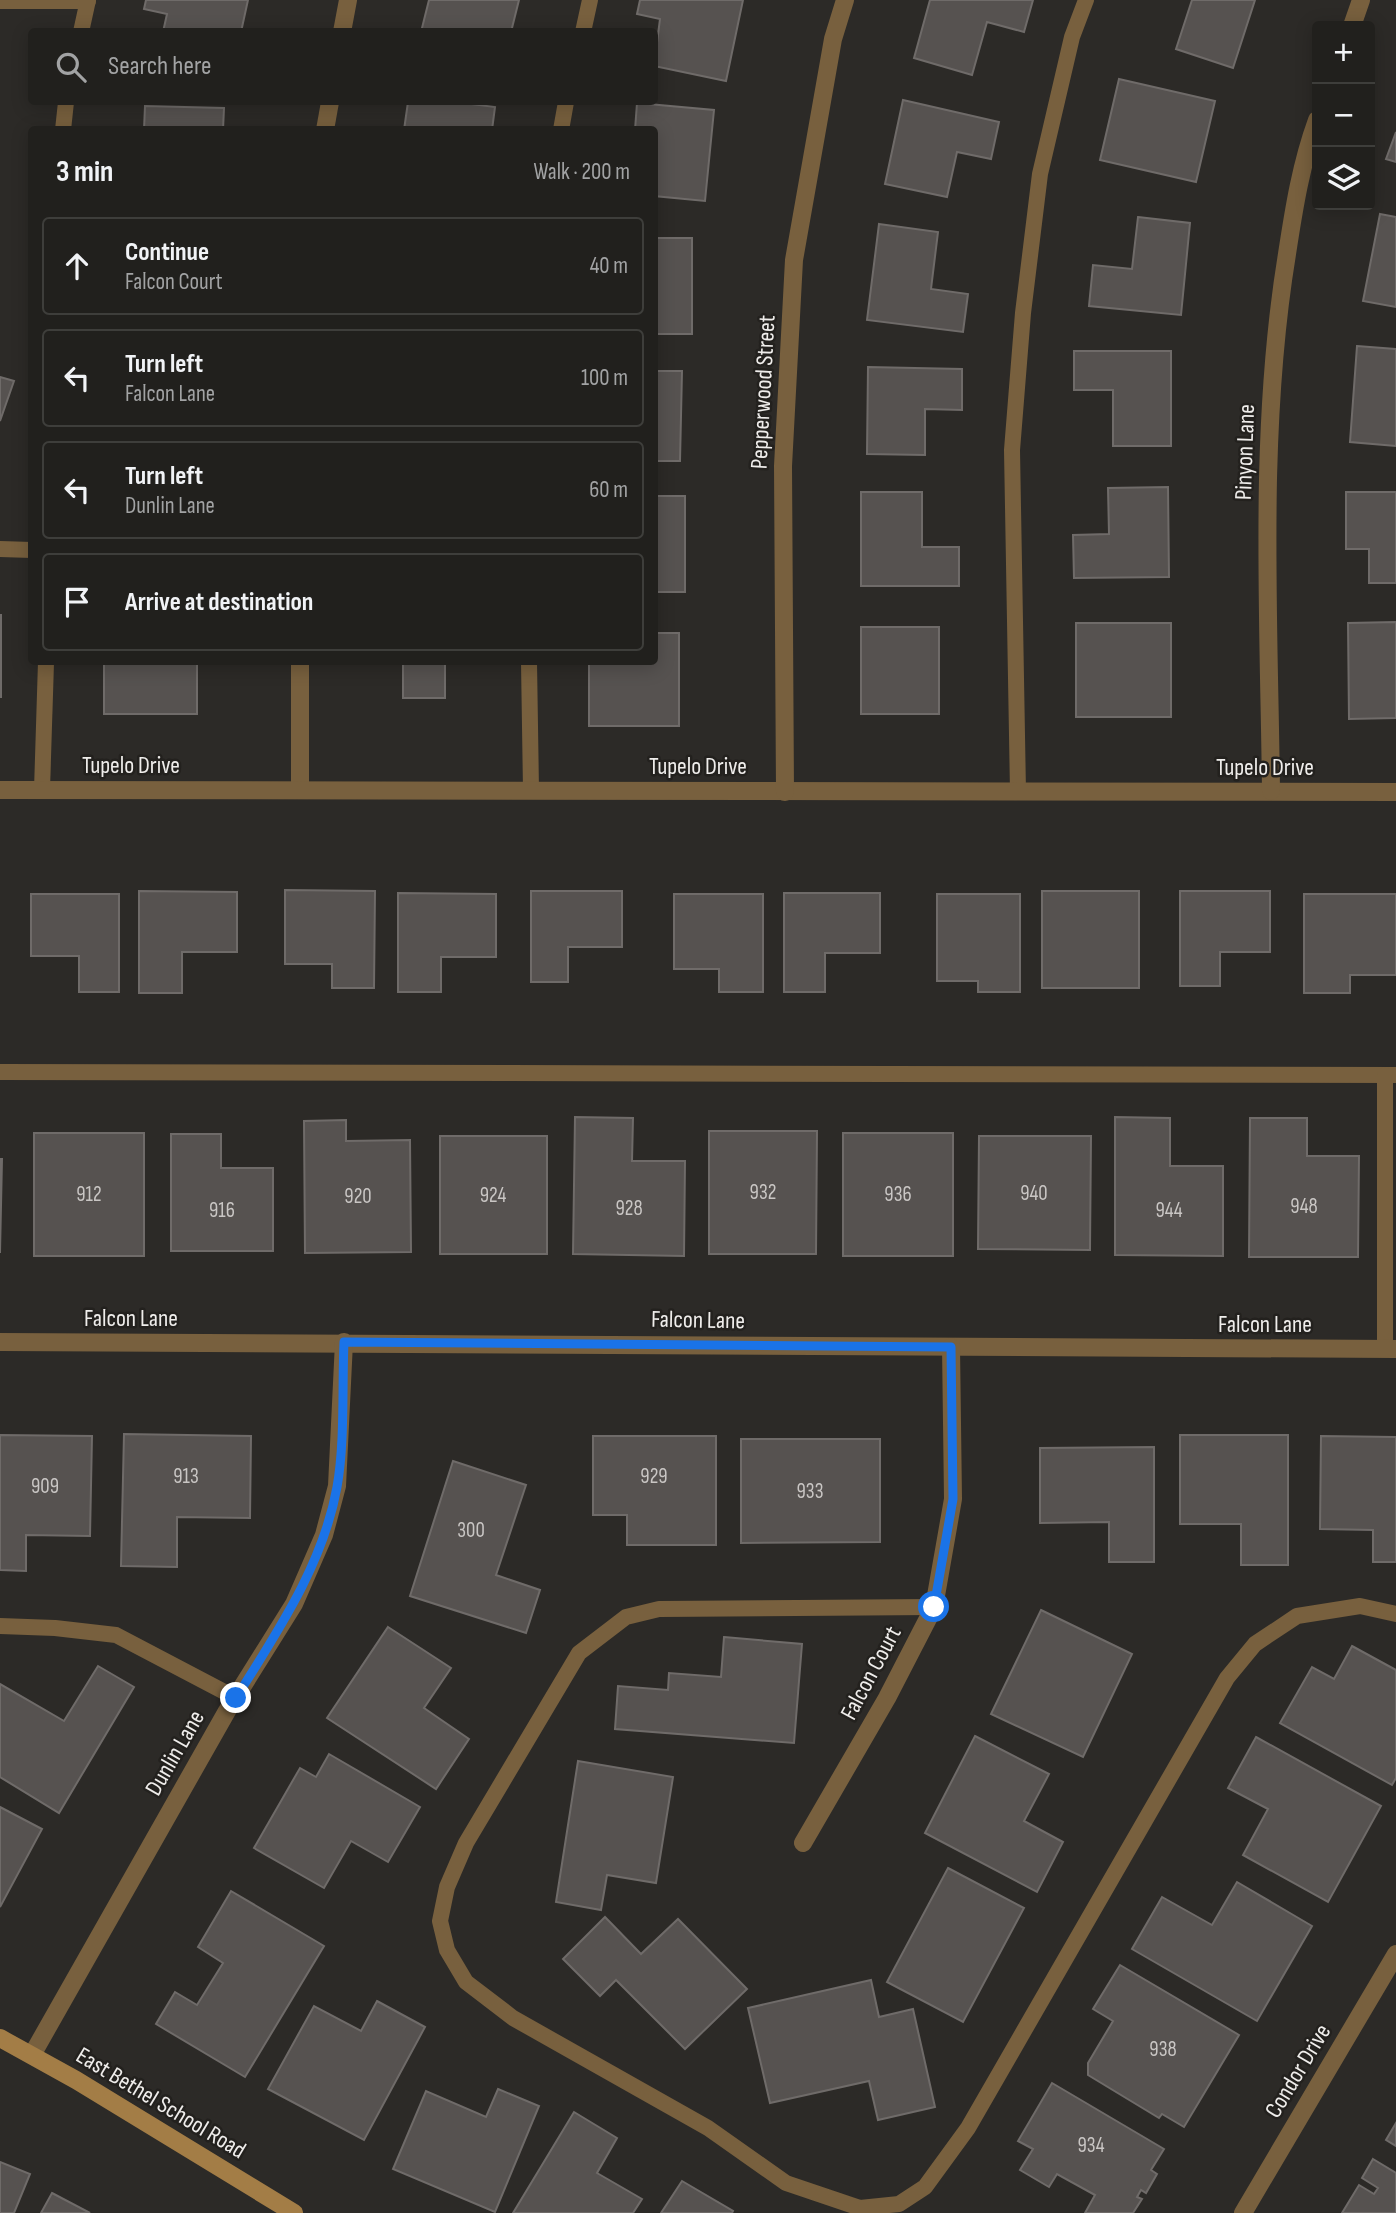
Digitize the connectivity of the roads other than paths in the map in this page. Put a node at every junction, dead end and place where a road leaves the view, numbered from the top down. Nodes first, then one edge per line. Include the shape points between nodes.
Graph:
1 (88, 0) edge
2 (348, 0) edge
3 (590, 0) edge
4 (845, 0) edge
5 (1086, 0) edge
6 (1361, 0) edge
7 (0, 1) edge
8 (1354, 21) edge
9 (82, 28) edge
10 (343, 28) edge
11 (584, 28) edge
12 (66, 105) edge
13 (329, 105) edge
14 (565, 105) edge
15 (63, 126) edge
16 (326, 126) edge
17 (562, 126) edge
18 (1312, 134) edge
19 (0, 549) edge
20 (28, 550) edge
21 (46, 665) edge
22 (300, 665) edge
23 (529, 665) edge
24 (300, 788) junction
25 (0, 790) edge
26 (42, 790) junction
27 (531, 790) junction
28 (1271, 791) junction
29 (785, 792) junction
30 (1018, 792) junction
31 (1396, 792) edge
32 (0, 1072) edge
33 (1391, 1075) edge
34 (0, 1342) edge
35 (344, 1342) junction
36 (951, 1347) junction
37 (1391, 1349) edge
38 (934, 1607) junction
39 (1396, 1615) edge
40 (0, 1626) edge
41 (236, 1698) junction
42 (803, 1843) dead end
43 (1396, 1954) edge
44 (0, 2038) edge
45 (32, 2055) junction
46 (294, 2213) edge
47 (1242, 2213) edge

1 - 7 lane
1 - 9 lane
2 - 10 street
3 - 11 lane
4 - 29 street, Pepperwood Street via 833,39 794,260 783,466
5 - 30 lane via 1072,37 1040,174 1023,313 1012,450
6 - 8 street
12 - 15 lane
13 - 16 street
14 - 17 lane
18 - 28 street, Pinyon Lane via 1302,162 1276,320 1268,469
19 - 20 lane
21 - 26 lane
22 - 24 street
23 - 27 lane
24 - 26 street, Tupelo Drive
24 - 27 street, Tupelo Drive
25 - 26 street, Tupelo Drive
27 - 29 street, Tupelo Drive
28 - 30 street, Tupelo Drive
28 - 31 street, Tupelo Drive
29 - 30 street, Tupelo Drive
32 - 33 lane
33 - 37 lane
34 - 35 street, Falcon Lane
35 - 36 street, Falcon Lane
35 - 41 street, Dunlin Lane via 337,1486 324,1535 294,1604
36 - 37 street, Falcon Lane
36 - 38 street, Falcon Court via 953,1499
38 - 39 lane via 659,1609 626,1617 579,1653 466,1843 447,1887 440,1921 447,1950 466,1982 513,2018 708,2128 786,2183 860,2208 899,2204 925,2187 968,2128 1227,1678 1255,1644 1297,1616 1360,1605
38 - 42 street, Falcon Court
40 - 41 lane via 116,1635
41 - 45 street, Dunlin Lane
43 - 47 street, Condor Drive
44 - 45 street, East Bethel School Road
45 - 46 street, East Bethel School Road

